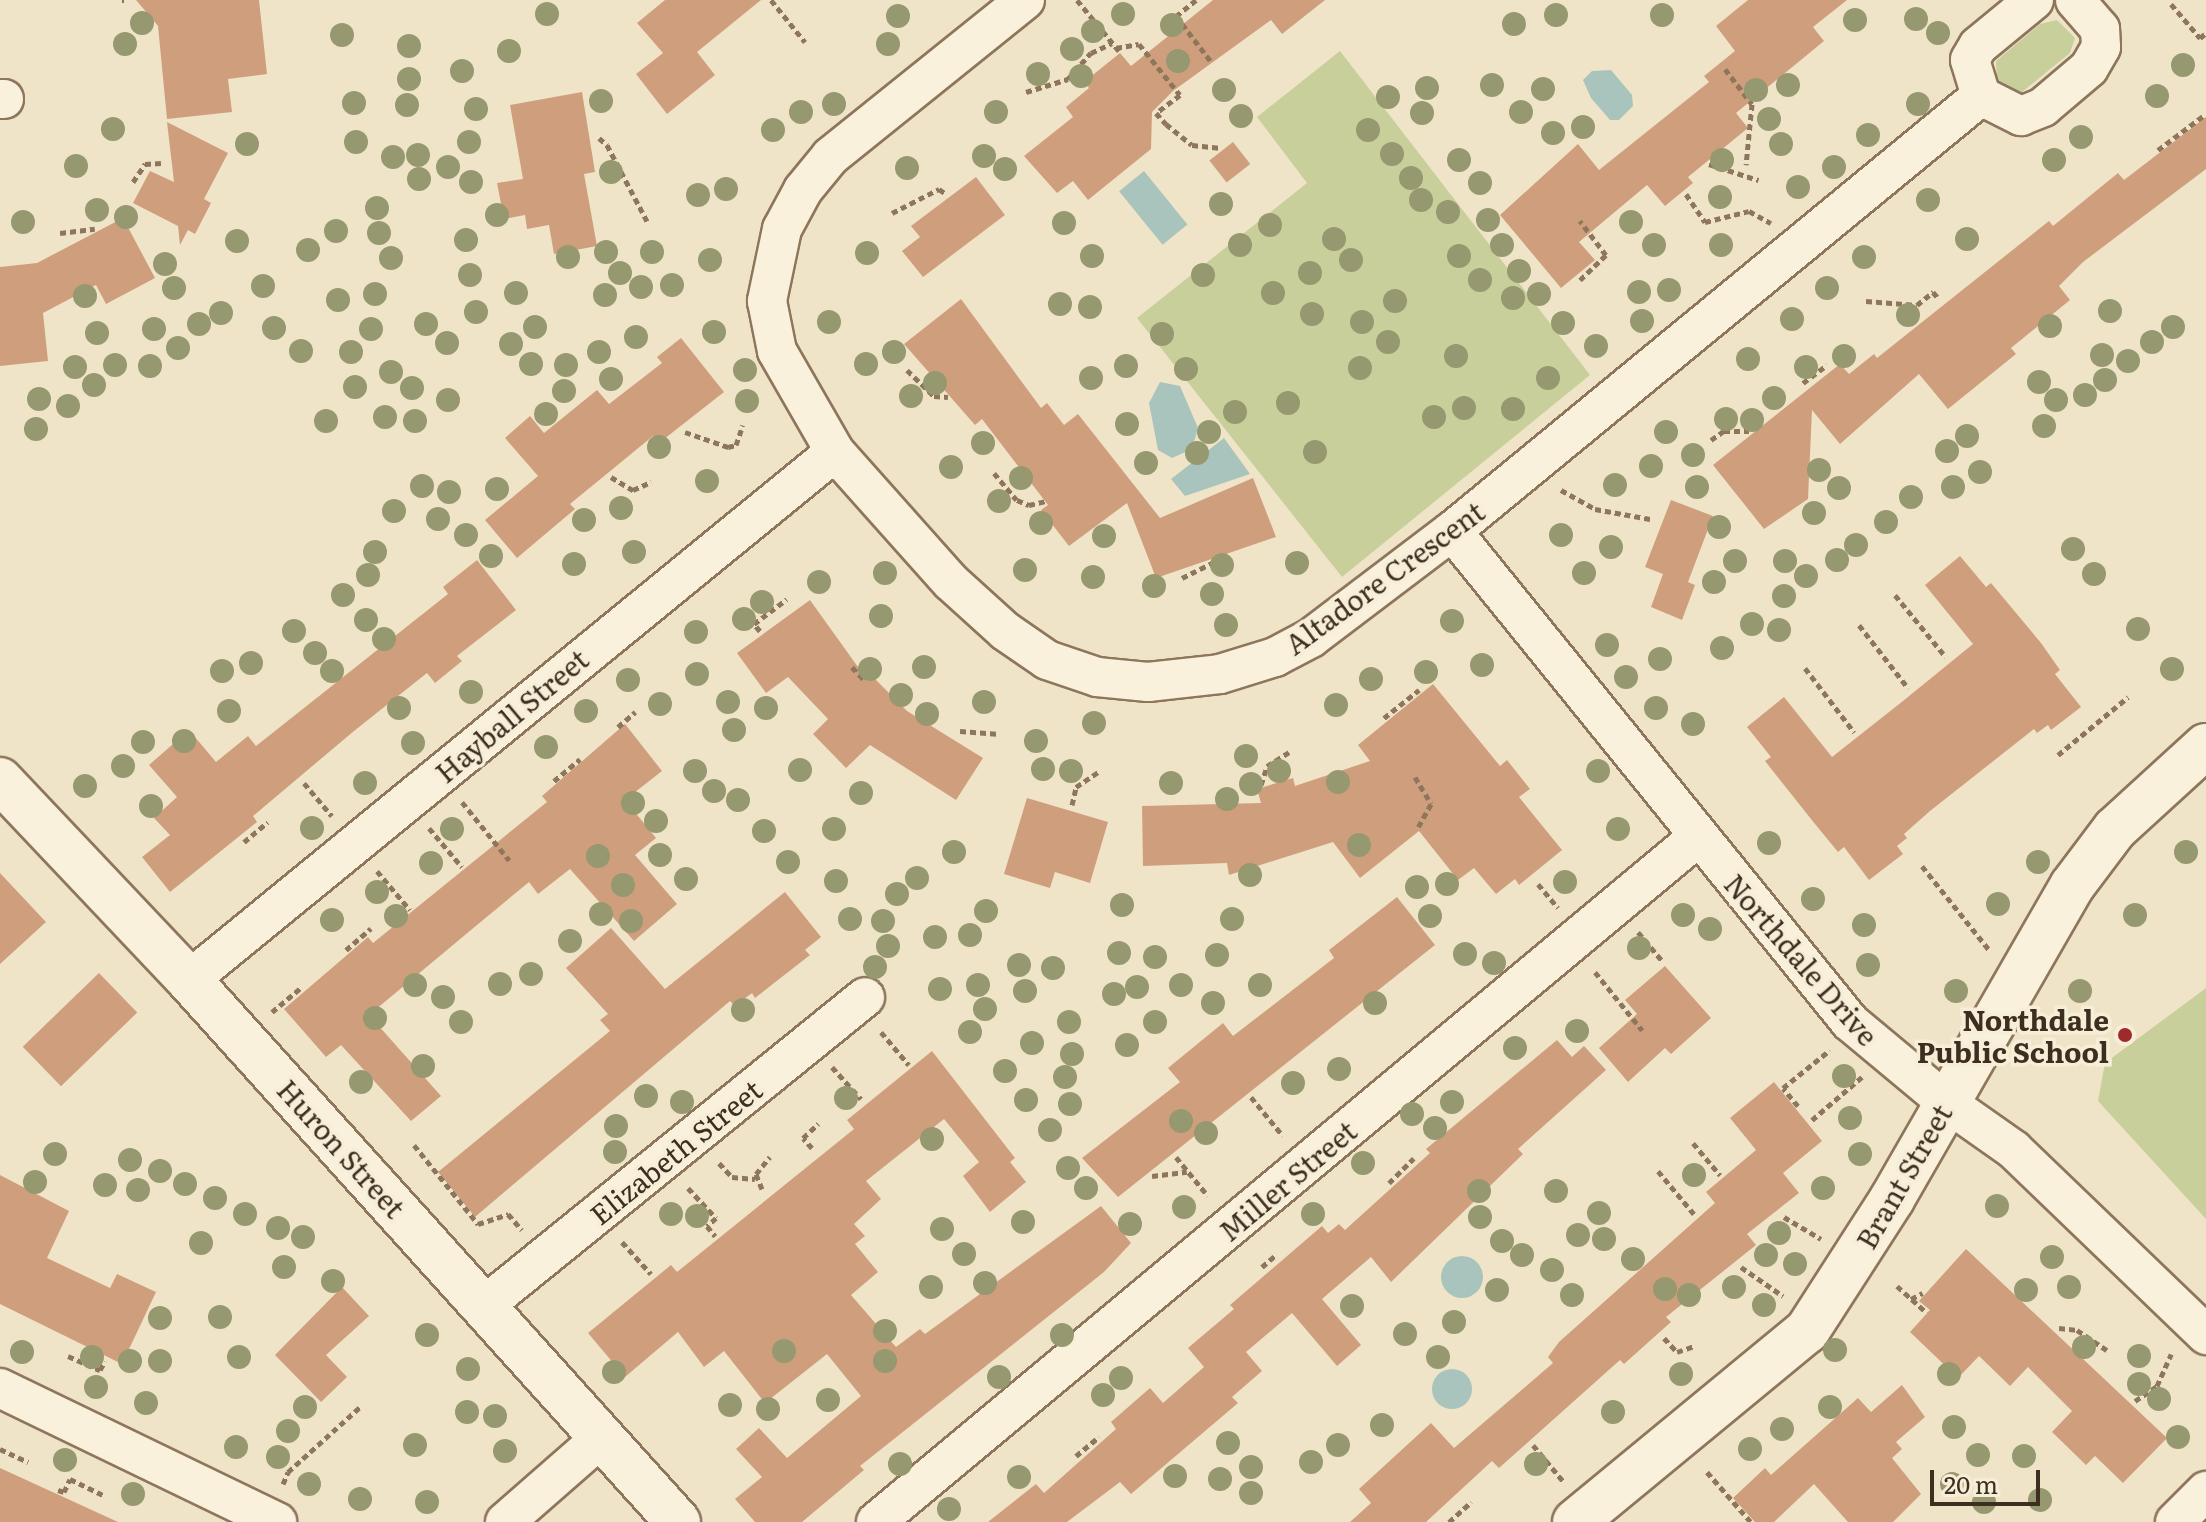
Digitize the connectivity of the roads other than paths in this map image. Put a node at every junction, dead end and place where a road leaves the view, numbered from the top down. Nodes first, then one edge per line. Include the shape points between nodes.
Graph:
1 (1025, 0) edge
2 (2034, 0) edge
3 (2075, 0) edge
4 (1981, 96) junction
5 (835, 452) junction
6 (1452, 531) junction
7 (2206, 746) edge
8 (0, 780) edge
9 (1698, 837) junction
10 (189, 980) junction
11 (869, 1010) road end
12 (1946, 1102) junction
13 (485, 1305) junction
14 (2190, 1343) edge
15 (0, 1388) edge
16 (601, 1438) junction
17 (2206, 1491) edge
18 (279, 1506) edge
19 (1572, 1506) edge
20 (505, 1522) edge
21 (678, 1522) edge
22 (876, 1522) edge
23 (2175, 1522) edge

1 - 5 street, Altadore Crescent via 830,157 803,190 775,245 767,301 777,351
2 - 4 street via 1978,46 1970,60
3 - 4 street via 2100,29 2101,47 2091,66 2043,107 2021,116
4 - 6 street, Altadore Crescent
5 - 6 street, Altadore Crescent via 951,582 1005,631 1047,660 1097,677 1186,680 1275,657 1311,638
5 - 10 street, Hayball Street
6 - 9 street, Northdale Drive
7 - 12 street, Brant Street via 2115,829 2072,886
8 - 10 street, Huron Street
9 - 12 street, Northdale Drive via 1850,1022
9 - 22 street, Miller Street
10 - 13 street, Huron Street
11 - 13 street, Elizabeth Street
12 - 14 street, Northdale Drive via 2014,1150
12 - 19 street, Brant Street via 1807,1331
13 - 16 street, Huron Street
15 - 18 street
16 - 20 street
16 - 21 street, Huron Street
17 - 23 street

